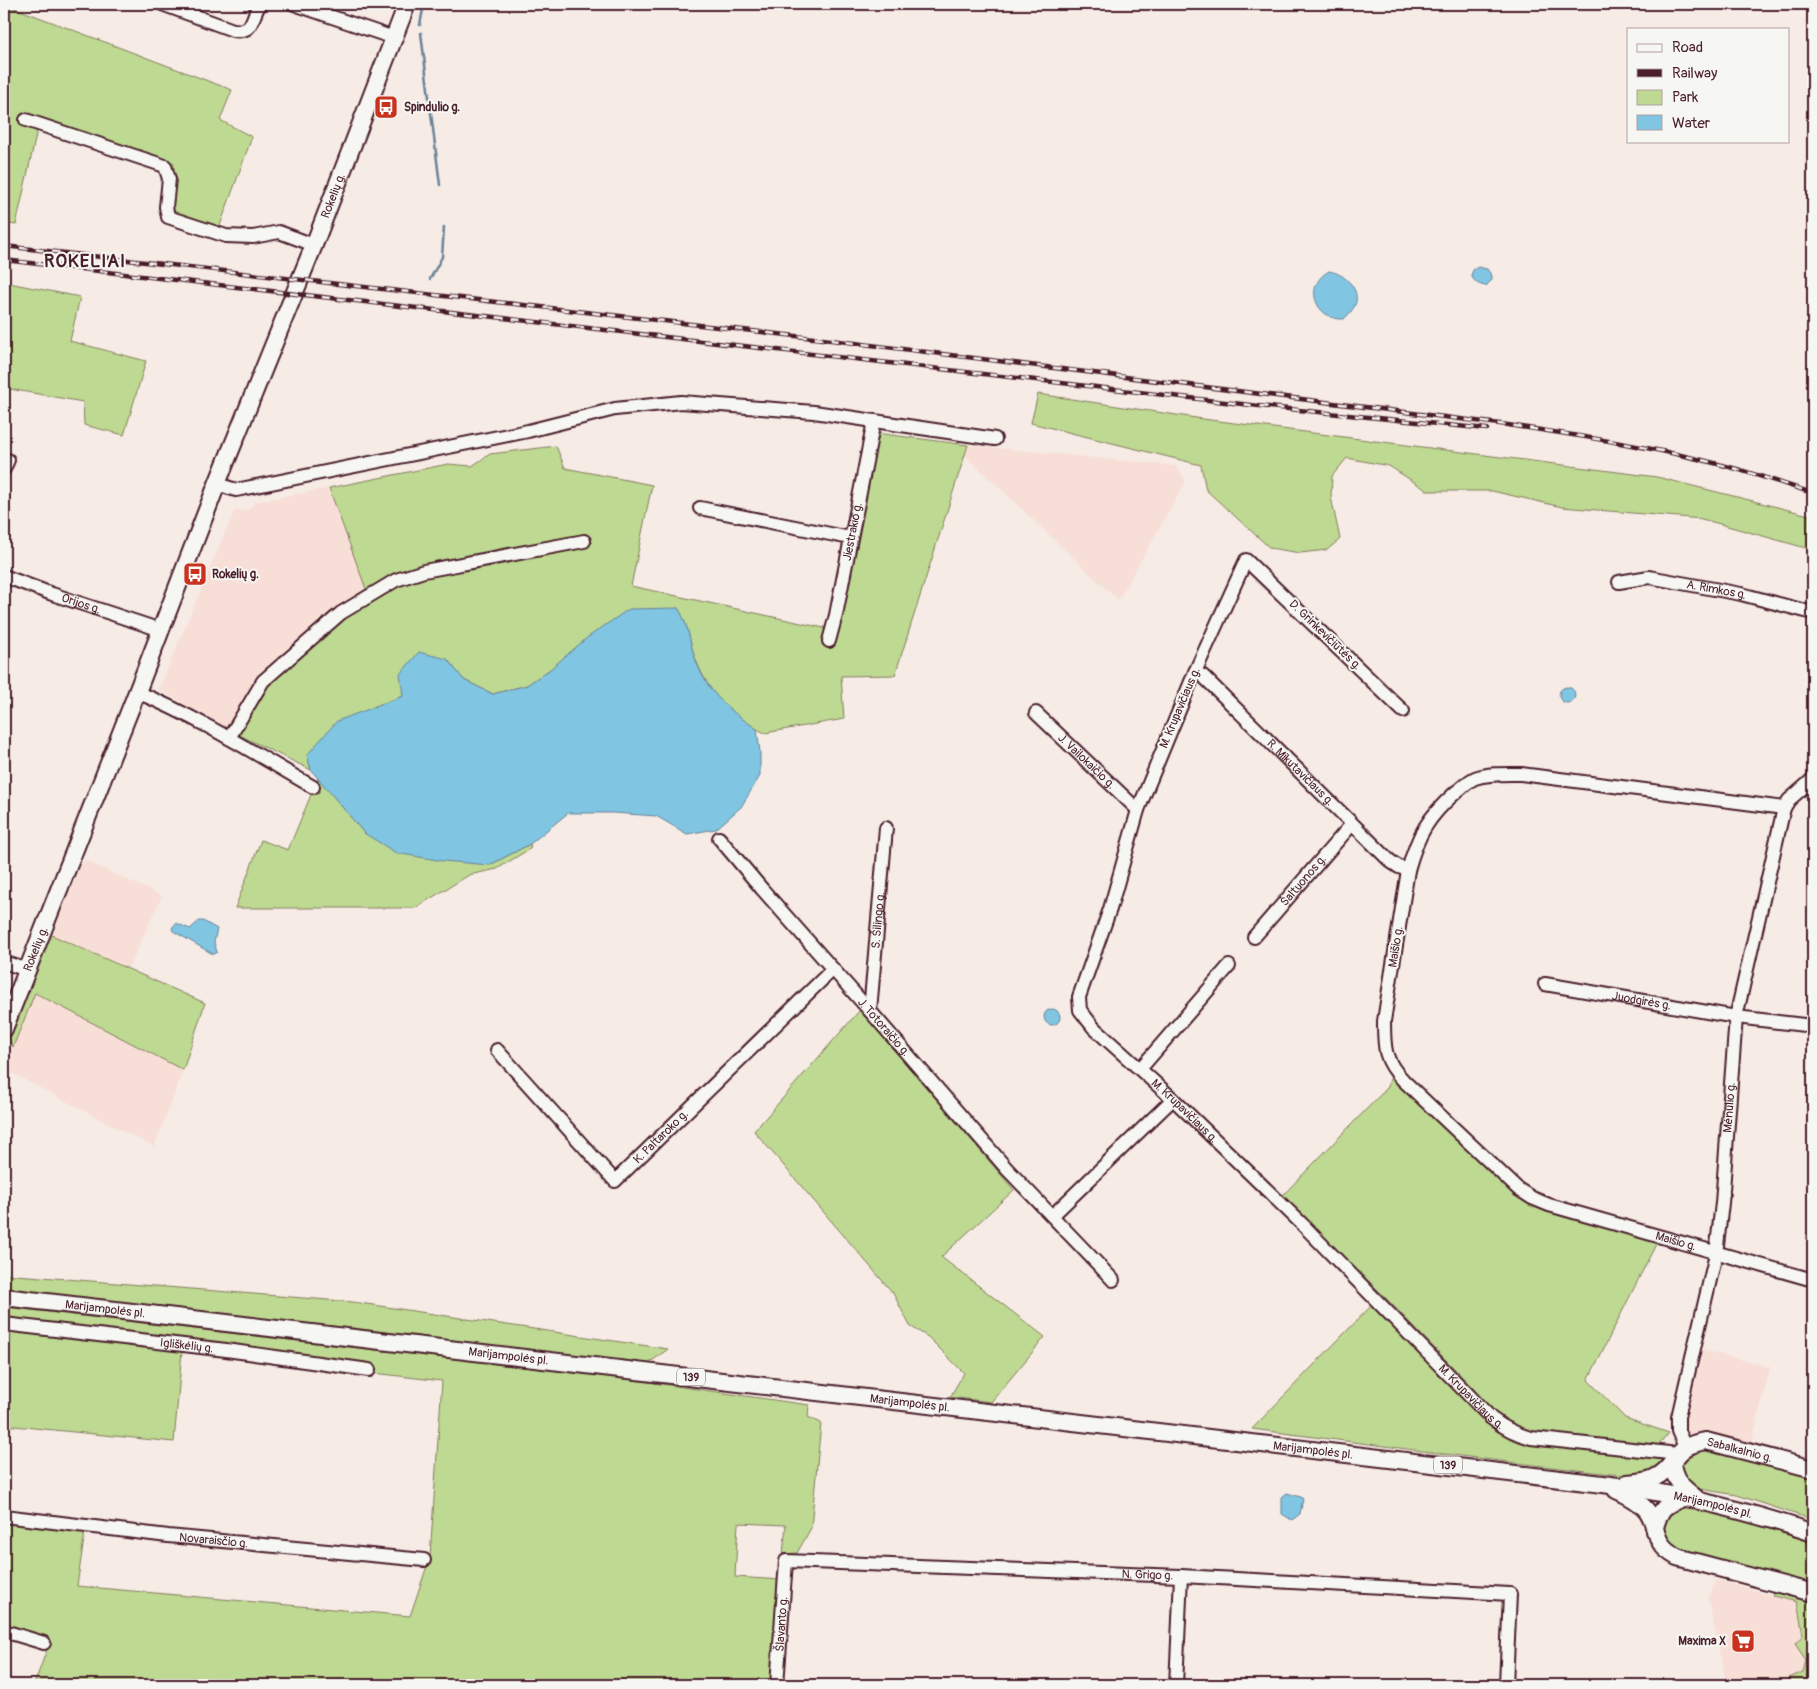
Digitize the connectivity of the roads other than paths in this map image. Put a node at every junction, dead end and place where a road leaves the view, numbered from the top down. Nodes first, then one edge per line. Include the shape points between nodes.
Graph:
1 (162, 4) edge
2 (260, 4) edge
3 (294, 4) edge
4 (407, 4) edge
5 (394, 38) junction
6 (26, 120) dead end
7 (314, 245) junction
8 (874, 421) junction
9 (995, 439) dead end
10 (217, 484) junction
11 (700, 508) dead end
12 (850, 538) junction
13 (584, 541) dead end
14 (1246, 560) joint
15 (4, 576) edge
16 (1619, 582) dead end
17 (1813, 613) edge
18 (161, 630) junction
19 (829, 641) dead end
20 (1195, 672) junction
21 (137, 692) junction
22 (1403, 711) dead end
23 (1036, 713) dead end
24 (229, 738) junction
25 (1813, 779) edge
26 (313, 787) dead end
27 (1784, 808) junction
28 (1138, 810) junction
29 (1352, 824) junction
30 (886, 828) dead end
31 (719, 838) dead end
32 (1408, 870) junction
33 (1254, 937) dead end
34 (4, 962) edge
35 (1229, 966) dead end
36 (833, 969) junction
37 (27, 970) junction
38 (1546, 984) dead end
39 (870, 1010) junction
40 (1736, 1017) junction
41 (1813, 1026) edge
42 (4, 1029) edge
43 (497, 1050) dead end
44 (1140, 1069) junction
45 (1173, 1099) junction
46 (1053, 1215) junction
47 (1716, 1254) junction
48 (1114, 1280) dead end
49 (1813, 1280) edge
50 (4, 1298) edge
51 (4, 1324) edge
52 (369, 1370) dead end
53 (1678, 1454) junction
54 (1813, 1469) edge
55 (1609, 1485) junction
56 (1693, 1499) junction
57 (4, 1516) edge
58 (1654, 1531) junction
59 (1813, 1533) edge
60 (424, 1560) dead end
61 (786, 1561) joint
62 (1181, 1576) junction
63 (1813, 1593) edge
64 (4, 1631) edge
65 (44, 1643) dead end
66 (777, 1685) edge
67 (1176, 1685) edge
68 (1506, 1685) edge

1 - 2 street via 243,32 250,27
3 - 5 street
4 - 5 main road, Rokelių g.
5 - 7 main road, Rokelių g.
6 - 7 street via 165,166 169,179 168,217 226,236 253,237 279,232
7 - 10 main road, Rokelių g.
8 - 9 street
8 - 10 street via 814,412 681,402 615,410 528,432 236,490
8 - 12 street, Jiestrakio g.
10 - 18 main road, Rokelių g.
11 - 12 street
12 - 19 street, Jiestrakio g.
13 - 24 street via 424,571 396,580 341,613 263,682
14 - 20 street, M. Krupavičiaus g.
14 - 22 street, D. Grinkevičiūtės g.
15 - 18 street, Orijos g.
16 - 17 street, A. Rimkos g. via 1649,577 1741,594
18 - 21 main road, Rokelių g.
20 - 28 street, M. Krupavičiaus g.
20 - 29 street, R. Mikutavičiaus g. via 1203,676
21 - 24 street
21 - 37 main road, Rokelių g.
23 - 28 street, J. Vailokaičio g.
24 - 26 street
25 - 27 street, Mėnulio g.
27 - 32 street, Maišio g. via 1521,774 1499,774 1475,778 1440,806 1423,828
27 - 40 street, Mėnulio g.
28 - 44 street, M. Krupavičiaus g. via 1110,909 1079,997 1080,1010 1094,1028
29 - 32 street, R. Mikutavičiaus g. via 1390,861
29 - 33 street, Šaltuonos g.
30 - 39 street, S. Šilingo g.
31 - 36 street, J. Totoraičio g.
32 - 47 street, Maišio g. via 1384,1021 1385,1051 1395,1072 1518,1189 1532,1198
34 - 37 street
35 - 44 street
36 - 39 street, J. Totoraičio g.
36 - 43 street, K. Paltaroko g. via 615,1181
37 - 42 main road, Rokelių g.
38 - 40 street, Juodgirės g.
39 - 46 street, J. Totoraičio g. via 1008,1169
40 - 41 street, Juodgirės g.
40 - 47 street, Mėnulio g.
44 - 45 street, M. Krupavičiaus g.
45 - 46 street
45 - 53 street, M. Krupavičiaus g. via 1504,1428 1531,1438
46 - 48 street, J. Totoraičio g.
47 - 49 street, Maišio g.
47 - 53 street, Mėnulio g. via 1678,1417
50 - 55 main road, Marijampolės pl. / 139
51 - 52 street, Igliškėlių g.
53 - 54 main road, Sabalkalnio g. via 1694,1442 1706,1441
53 - 55 main road via 1654,1478
53 - 56 main road via 1673,1472 1676,1481
55 - 56 main road, Marijampolės pl. / 139
55 - 58 main road via 1648,1512
56 - 58 main road via 1674,1501 1665,1507 1659,1513
56 - 59 main road, Marijampolės pl. / 139
57 - 60 street, Novaraisčio g. via 168,1536
58 - 63 main road via 1661,1545 1676,1558
61 - 62 street, N. Grigo g.
61 - 66 street, Šlavanto g.
62 - 67 street
62 - 68 street, N. Grigo g. via 1510,1594
64 - 65 street

